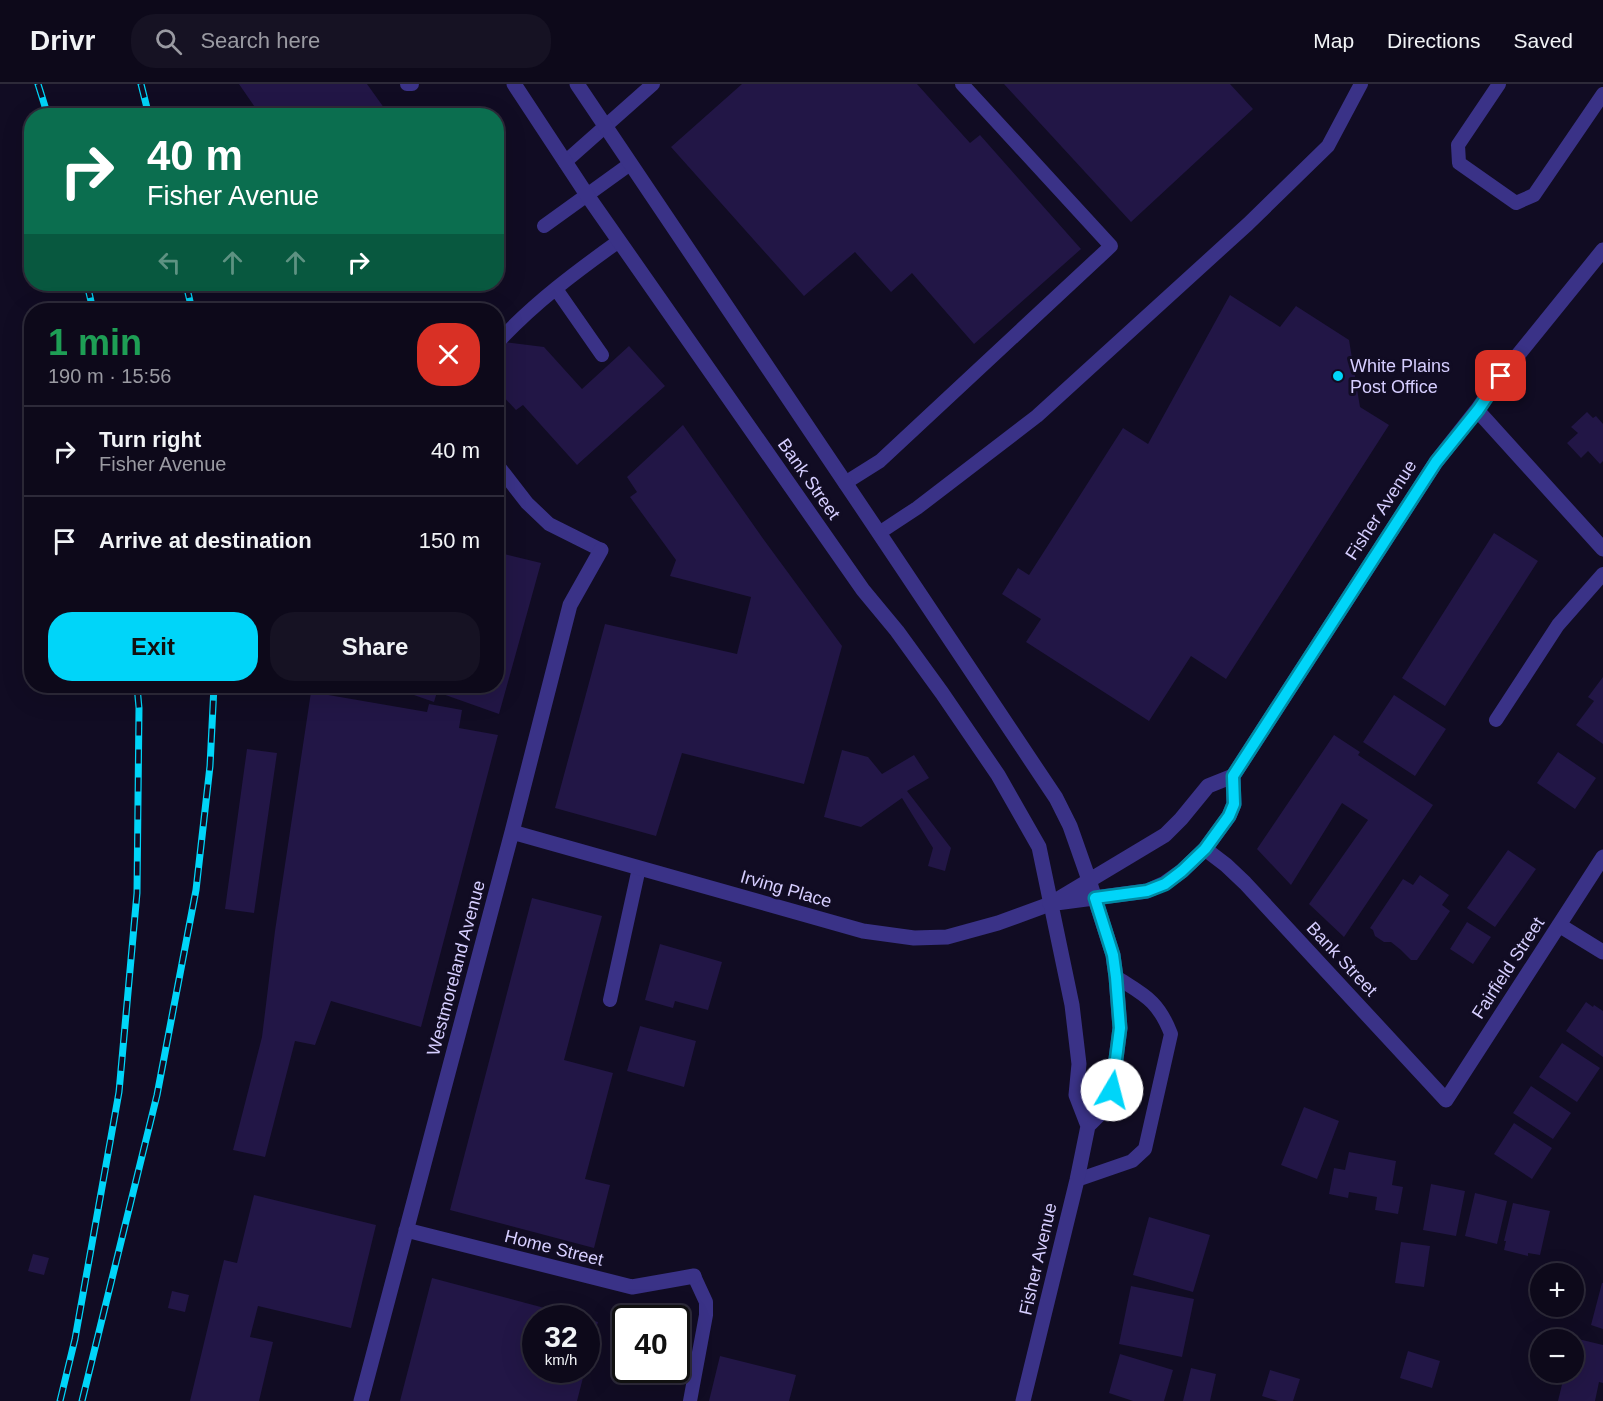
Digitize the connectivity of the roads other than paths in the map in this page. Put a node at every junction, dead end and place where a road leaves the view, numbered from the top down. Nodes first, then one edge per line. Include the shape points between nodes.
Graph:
1 (514, 84) edge
2 (577, 84) edge
3 (653, 84) edge
4 (962, 84) edge
5 (1361, 84) edge
6 (1499, 84) edge
7 (1603, 94) edge
8 (605, 127) junction
9 (565, 162) junction
10 (630, 164) junction
11 (587, 195) junction
12 (544, 225) dead end
13 (620, 241) junction
14 (1603, 250) edge
15 (556, 289) junction
16 (504, 336) edge
17 (602, 355) dead end
18 (1478, 410) junction
19 (504, 473) edge
20 (845, 483) junction
21 (879, 532) junction
22 (1603, 549) edge
23 (601, 550) joint
24 (1603, 574) edge
25 (1496, 720) dead end
26 (1233, 776) junction
27 (512, 832) junction
28 (1205, 849) junction
29 (1603, 857) edge
30 (639, 868) junction
31 (1089, 880) junction
32 (1095, 898) junction
33 (1050, 904) junction
34 (1559, 925) junction
35 (1603, 952) edge
36 (1116, 977) junction
37 (610, 1000) dead end
38 (1446, 1100) joint
39 (1088, 1126) junction
40 (1077, 1180) junction
41 (406, 1230) junction
42 (694, 1276) joint
43 (361, 1401) edge
44 (690, 1401) edge
45 (1023, 1401) edge

1 - 9 street, Bank Street
2 - 8 street, Bank Street
3 - 8 lane
4 - 20 lane via 1112,246 880,461
5 - 21 lane via 1328,146 1248,224 1037,416 917,508
6 - 7 lane via 1458,146 1459,163 1516,203 1534,195
8 - 9 lane
8 - 10 street, Bank Street
9 - 11 street, Bank Street
10 - 11 lane
10 - 20 street, Bank Street
11 - 12 lane
11 - 13 street, Bank Street
13 - 15 lane
13 - 33 street, Bank Street via 862,590 910,649 998,775 1039,847
14 - 18 street, Fisher Avenue
15 - 16 lane
15 - 17 lane
18 - 22 street
18 - 26 street, Fisher Avenue via 1436,462
19 - 23 lane via 549,524
20 - 21 street, Bank Street
21 - 31 street, Bank Street via 1056,798
23 - 27 street, Westmoreland Avenue via 570,605
24 - 25 lane via 1558,625
26 - 28 street via 1234,804
26 - 31 street via 1208,786 1165,835
27 - 30 street, Irving Place
27 - 41 street, Westmoreland Avenue
28 - 32 street via 1165,884 1147,891
28 - 38 street, Bank Street via 1245,882
29 - 34 street, Fairfield Street
30 - 33 street, Irving Place via 863,931 914,938 947,937
30 - 37 lane
31 - 32 street
31 - 33 street
32 - 33 street
32 - 36 street
33 - 39 street via 1075,1022 1079,1064 1076,1095
34 - 35 street
34 - 38 street, Fairfield Street
36 - 39 street via 1120,1028 1110,1104
36 - 40 lane via 1152,1001 1171,1034 1145,1149 1132,1161
39 - 40 street, Fisher Avenue
40 - 45 street, Fisher Avenue
41 - 42 street, Home Street via 632,1287
41 - 43 street, Westmoreland Avenue
42 - 44 lane via 706,1302 706,1315

